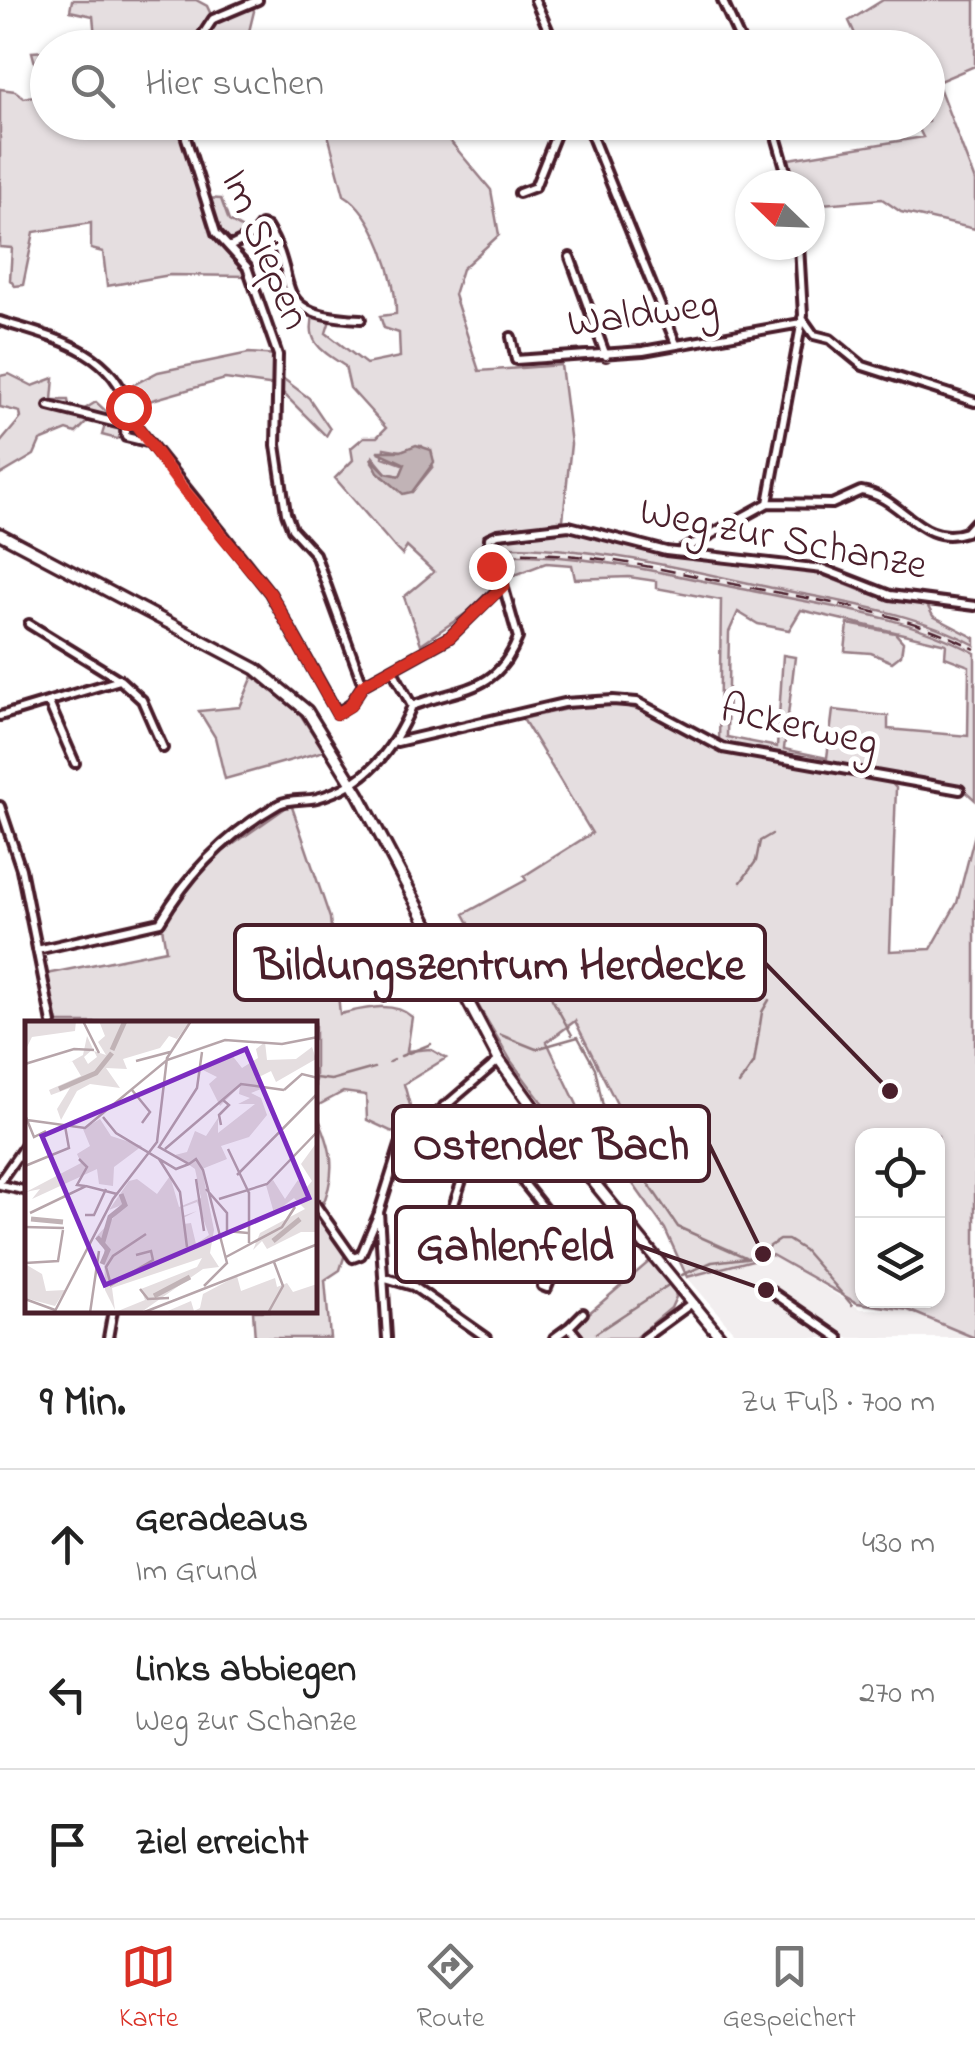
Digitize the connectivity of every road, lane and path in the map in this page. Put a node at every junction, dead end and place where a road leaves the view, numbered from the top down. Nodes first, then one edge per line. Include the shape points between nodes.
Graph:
1 (258, 0) edge
2 (535, 0) edge
3 (722, 0) edge
4 (206, 30) edge
5 (548, 30) edge
6 (736, 30) edge
7 (187, 140) edge
8 (554, 140) edge
9 (593, 140) edge
10 (777, 140) edge
11 (786, 170) edge
12 (519, 193) dead end
13 (229, 247) junction
14 (570, 257) dead end
15 (800, 260) edge
16 (361, 319) dead end
17 (0, 321) edge
18 (801, 321) junction
19 (511, 337) dead end
20 (676, 344) junction
21 (606, 356) junction
22 (975, 402) edge
23 (49, 406) dead end
24 (127, 423) junction
25 (148, 442) junction
26 (768, 502) junction
27 (975, 522) edge
28 (0, 534) edge
29 (680, 551) junction
30 (504, 585) junction
31 (975, 606) edge
32 (29, 624) dead end
33 (392, 669) junction
34 (120, 680) junction
35 (363, 685) junction
36 (48, 702) junction
37 (412, 706) junction
38 (0, 716) edge
39 (396, 743) junction
40 (163, 748) dead end
41 (76, 764) dead end
42 (351, 781) junction
43 (960, 790) dead end
44 (0, 806) edge
45 (38, 950) junction
46 (52, 1021) edge
47 (500, 1060) junction
48 (444, 1106) junction
49 (478, 1132) junction
50 (25, 1146) edge
51 (0, 1183) edge
52 (25, 1189) edge
53 (318, 1208) edge
54 (379, 1212) junction
55 (490, 1250) dead end
56 (386, 1278) junction
57 (542, 1286) dead end
58 (680, 1288) junction
59 (772, 1292) dead end
60 (692, 1303) junction
61 (678, 1311) junction
62 (112, 1313) edge
63 (584, 1313) dead end
64 (702, 1315) junction
65 (568, 1327) junction
66 (108, 1338) edge
67 (386, 1338) edge
68 (487, 1338) edge
69 (554, 1338) edge
70 (578, 1338) edge
71 (644, 1338) edge
72 (721, 1338) edge
73 (839, 1338) edge

1 - 4 street via 213,19
2 - 5 street
3 - 6 street
7 - 13 street, Im Siepen via 216,233
8 - 12 street via 535,187
9 - 20 street
10 - 11 street
13 - 16 street via 253,236 261,224 267,227 300,304 320,315
13 - 35 street, Im Siepen via 248,267 278,355 276,445 286,513 316,554
14 - 21 street
15 - 18 street
17 - 24 street via 64,339 88,354 119,388
18 - 20 street, Waldweg
18 - 22 street via 862,366
18 - 26 street
19 - 21 street, Waldweg via 516,360
20 - 21 street, Waldweg
23 - 24 street
24 - 25 street via 134,422
24 - 25 street via 126,437
25 - 35 street via 270,593 337,714
26 - 27 street via 832,504 862,490 943,536 966,532
26 - 29 street
28 - 42 main road via 256,669 307,711
29 - 30 street, Weg zur Schanze via 570,526 498,534 489,538 487,551
29 - 31 street, Weg zur Schanze via 824,570 890,595
30 - 33 street via 450,637
30 - 37 street via 518,638 502,671 480,686
32 - 34 street
33 - 35 street
33 - 37 street
34 - 36 street
34 - 40 street via 142,700
36 - 38 street
36 - 41 street
37 - 39 street
39 - 42 street via 375,769
39 - 43 street, Ackerweg via 564,703 613,700 637,702 723,748
42 - 45 street via 322,796 280,804 208,855 160,922
42 - 47 main road
44 - 45 street
45 - 46 street
47 - 48 street
47 - 58 main road
48 - 49 street
48 - 54 street via 400,1145
49 - 55 street via 448,1222
49 - 57 street via 563,1232 565,1244 547,1288
50 - 51 street
51 - 52 street
53 - 54 street via 354,1258 362,1255
54 - 56 street
56 - 67 street
56 - 68 street via 413,1286
58 - 60 main road
58 - 61 street
59 - 73 street
60 - 61 street
60 - 64 main road
61 - 64 street
61 - 71 street
62 - 66 street
63 - 65 street
64 - 72 main road
65 - 69 street
65 - 70 street

